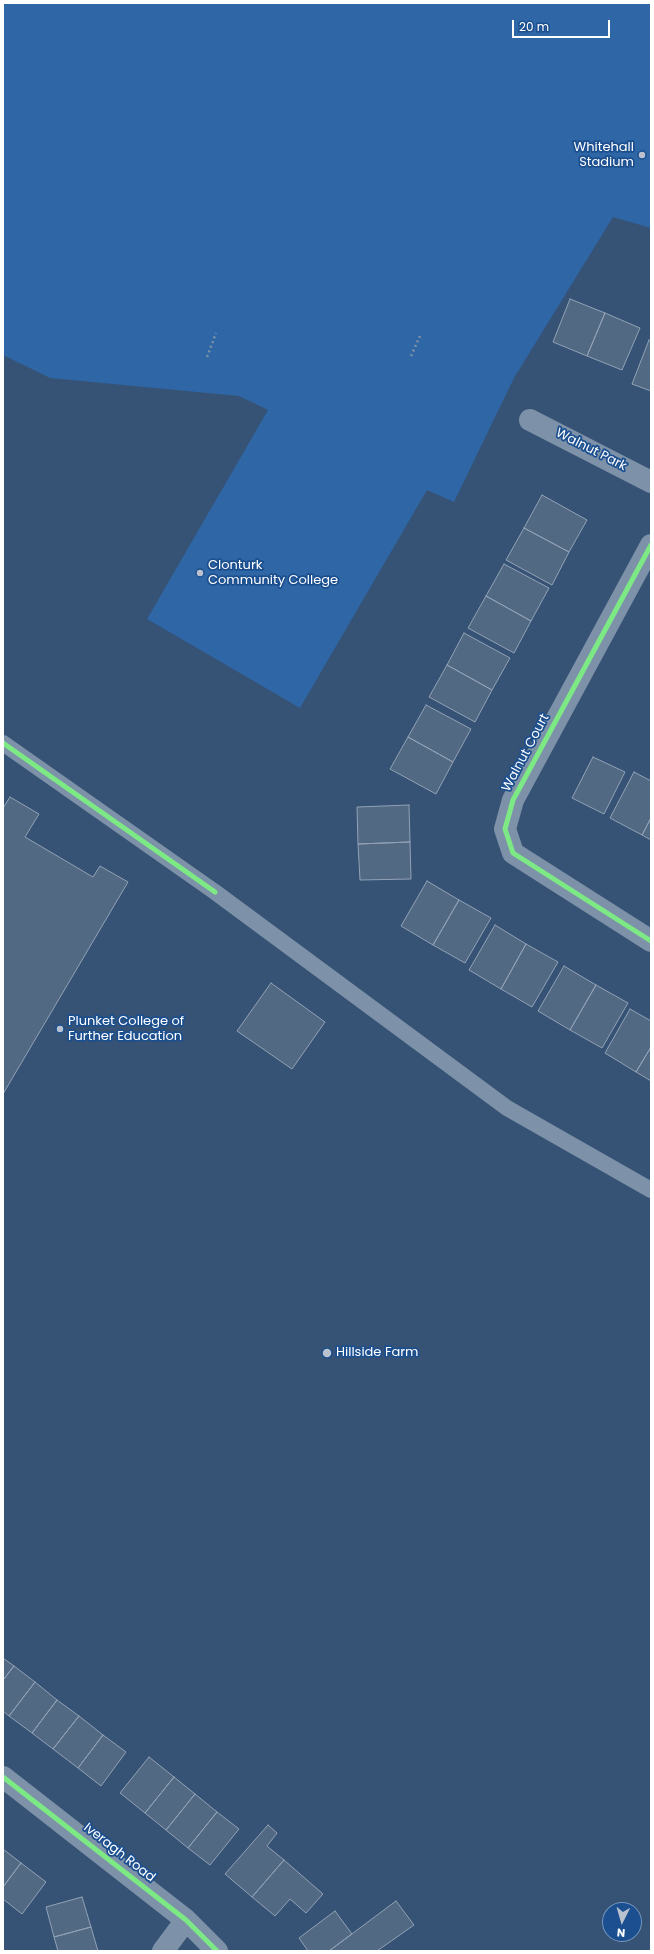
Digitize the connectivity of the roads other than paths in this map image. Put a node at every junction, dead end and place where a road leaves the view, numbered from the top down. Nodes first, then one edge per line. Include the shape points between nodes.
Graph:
1 (530, 420) dead end
2 (651, 482) edge
3 (651, 545) edge
4 (3, 743) edge
5 (651, 941) edge
6 (651, 1190) edge
7 (3, 1777) edge
8 (186, 1920) junction
9 (163, 1951) edge
10 (217, 1951) edge

1 - 2 street, Walnut Park
3 - 5 street, Walnut Court via 513,800 506,829 513,853
4 - 6 lane via 221,897 508,1108
7 - 8 street, Iveragh Road
8 - 9 street
8 - 10 street, Iveragh Road

